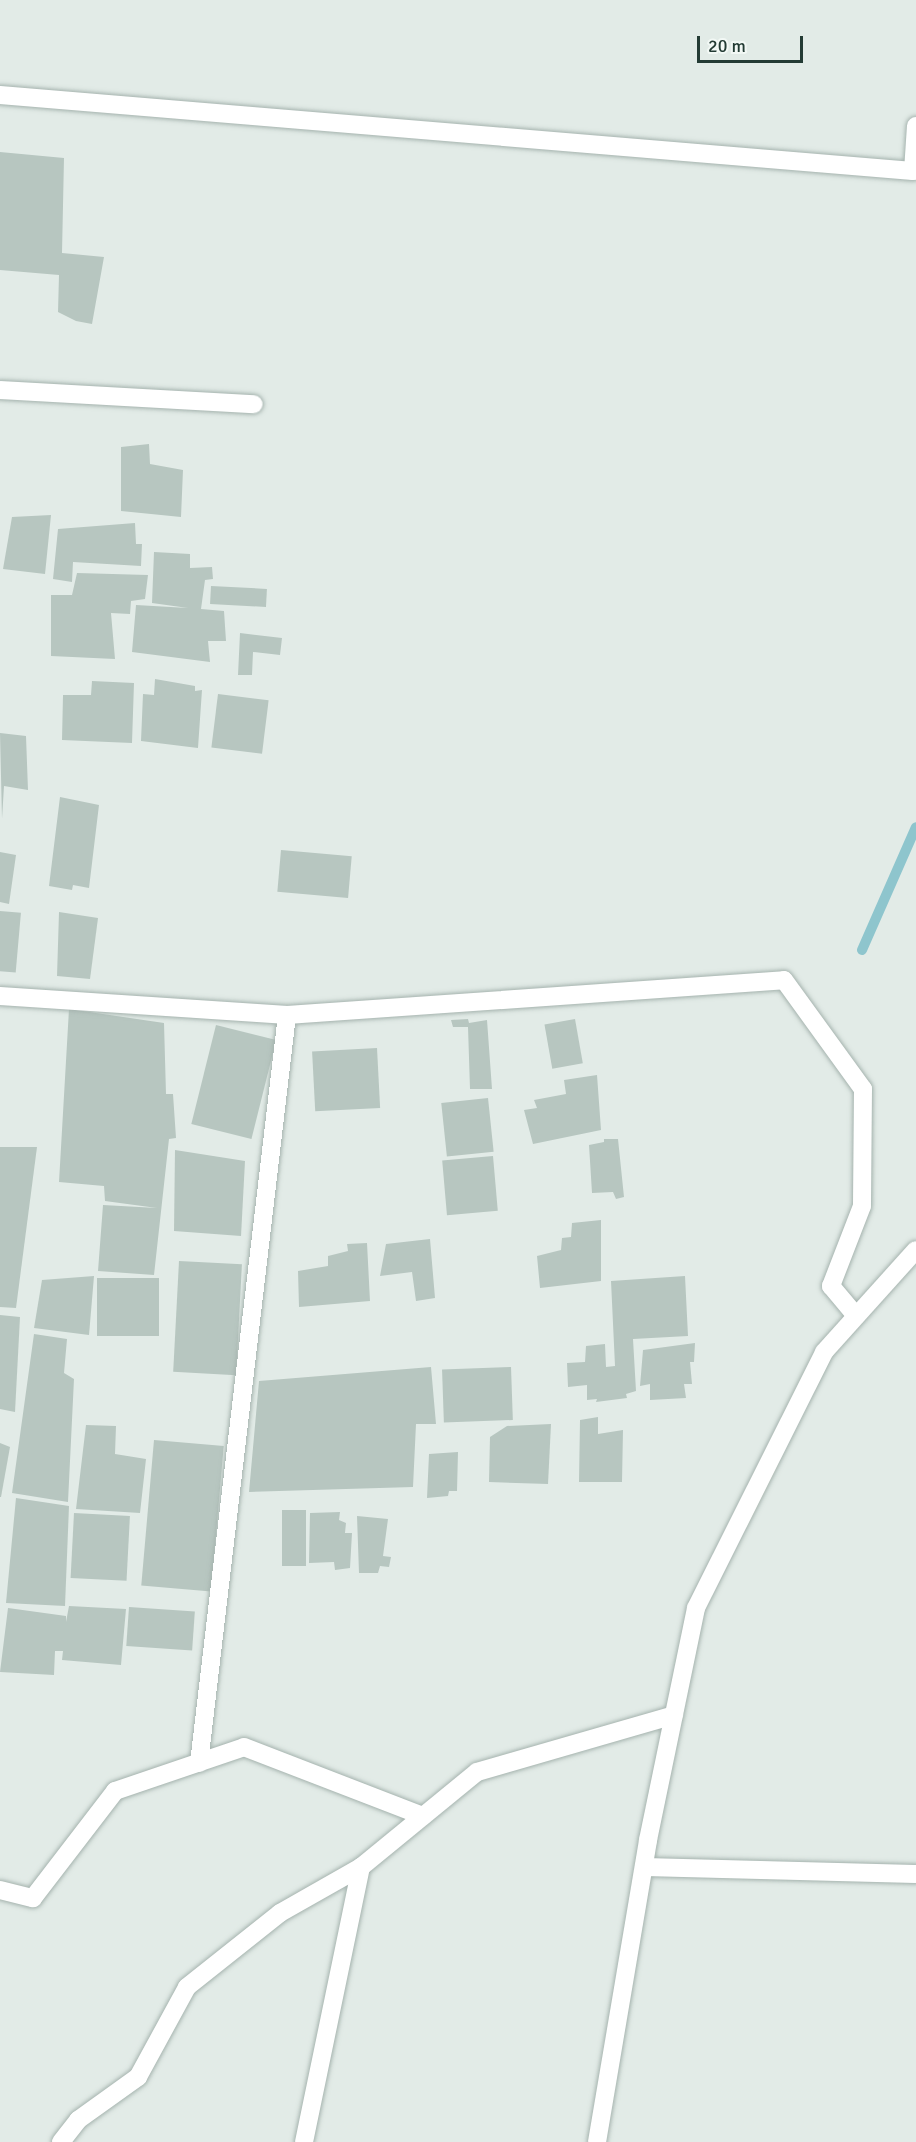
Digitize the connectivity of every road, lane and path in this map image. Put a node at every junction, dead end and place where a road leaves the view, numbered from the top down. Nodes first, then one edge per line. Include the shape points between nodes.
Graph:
1 (0, 95) edge
2 (916, 126) edge
3 (0, 390) edge
4 (254, 404) dead end
5 (0, 996) edge
6 (287, 1015) junction
7 (916, 1250) edge
8 (856, 1316) junction
9 (674, 1715) junction
10 (199, 1762) junction
11 (423, 1816) junction
12 (361, 1867) junction
13 (644, 1867) junction
14 (916, 1874) edge
15 (0, 1890) edge
16 (61, 2142) edge
17 (304, 2142) edge
18 (597, 2142) edge

1 - 2 street via 913,171
3 - 4 street
5 - 6 street
6 - 8 street via 784,980 863,1089 862,1206 831,1286
6 - 10 street
7 - 8 street
8 - 9 street via 824,1352 696,1608
9 - 11 street via 477,1772
9 - 13 street
10 - 11 street via 244,1748
10 - 15 street via 115,1791 33,1898
11 - 12 street
12 - 16 street via 280,1913 187,1987 138,2077 78,2120
12 - 17 street
13 - 14 street
13 - 18 street

